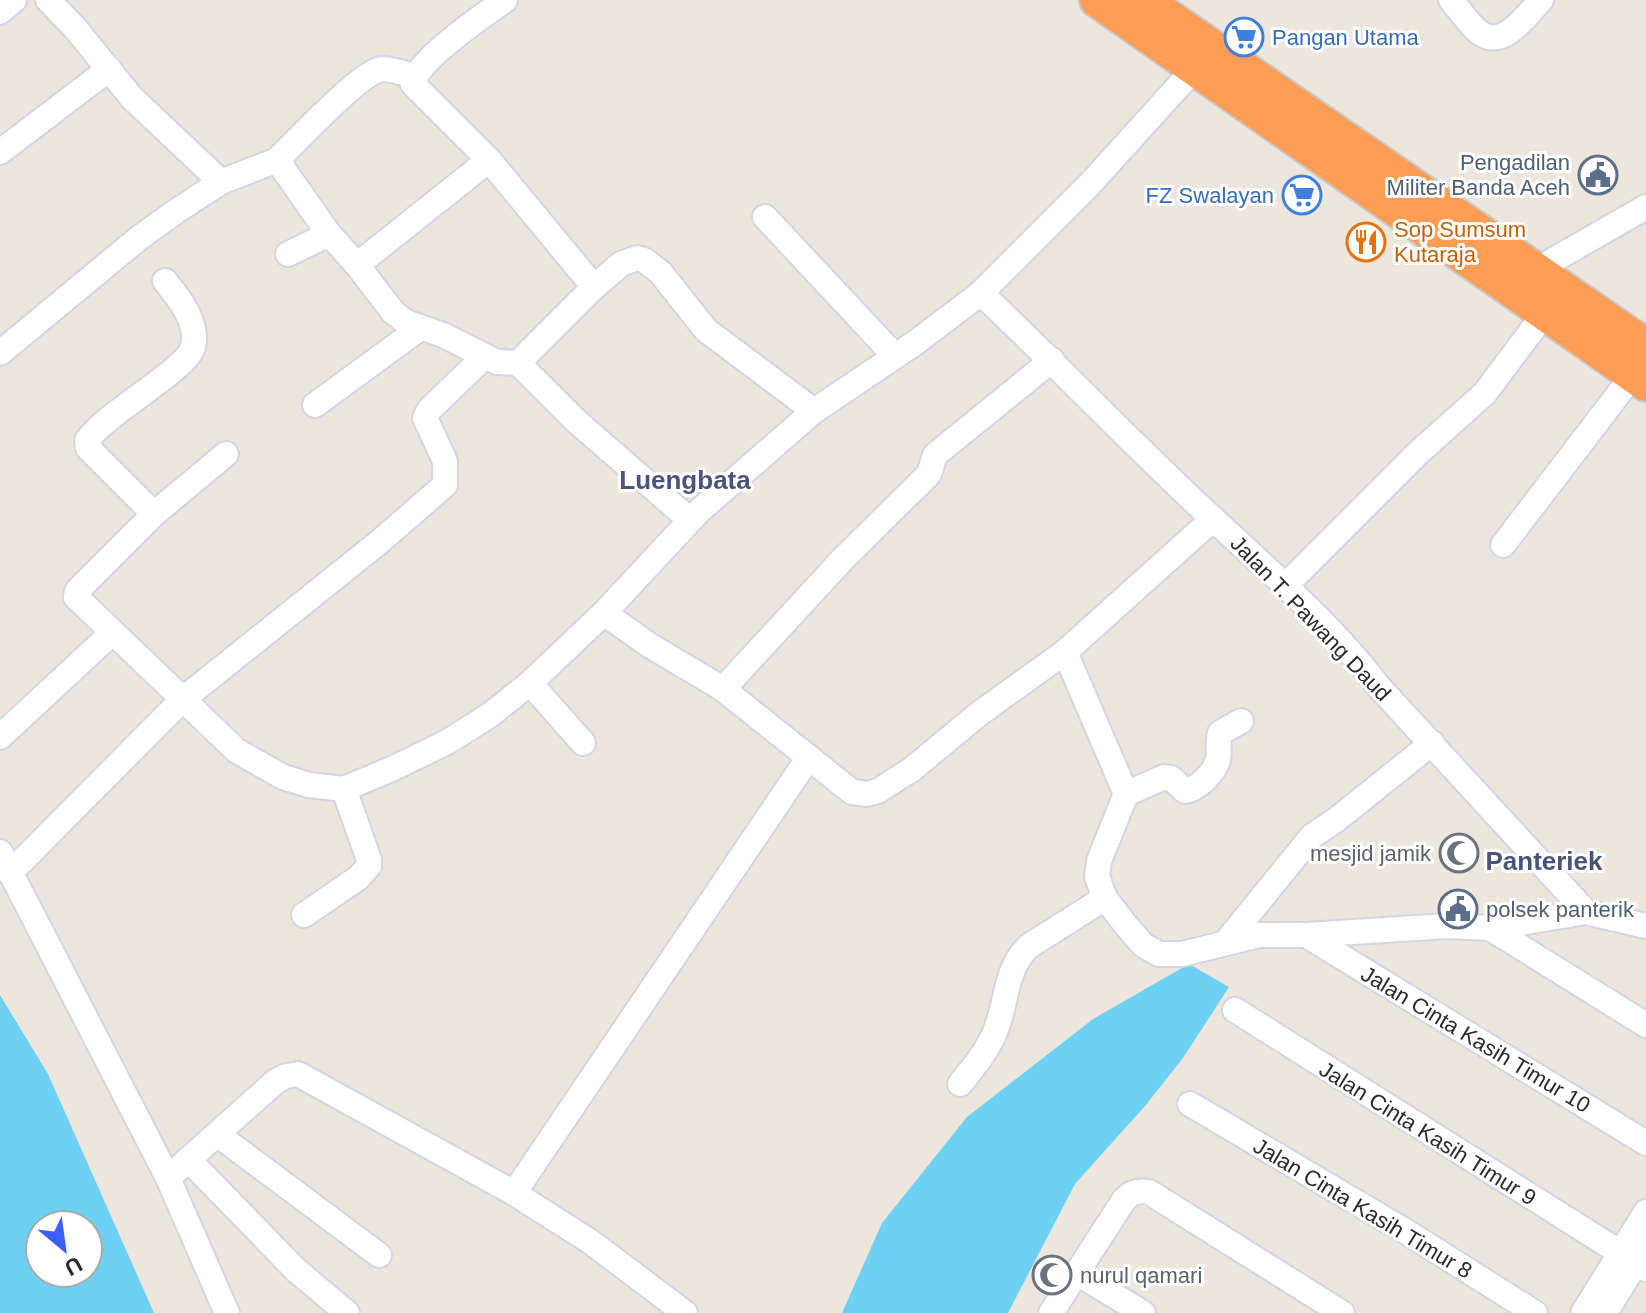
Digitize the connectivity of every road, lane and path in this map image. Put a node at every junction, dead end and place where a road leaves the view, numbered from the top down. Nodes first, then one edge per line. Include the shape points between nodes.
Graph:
1 (14, 0) edge
2 (48, 0) edge
3 (505, 0) edge
4 (1097, 0) edge
5 (1144, 0) edge
6 (1451, 0) edge
7 (1541, 0) edge
8 (0, 12) edge
9 (1195, 68) junction
10 (109, 69) junction
11 (415, 76) junction
12 (1275, 108) junction
13 (0, 152) edge
14 (277, 160) junction
15 (489, 160) junction
16 (221, 182) junction
17 (1646, 207) edge
18 (765, 217) dead end
19 (329, 234) junction
20 (288, 254) dead end
21 (357, 265) junction
22 (1536, 270) junction
23 (165, 281) dead end
24 (594, 287) junction
25 (981, 293) junction
26 (1545, 313) junction
27 (420, 328) junction
28 (0, 353) edge
29 (894, 355) junction
30 (484, 357) junction
31 (1052, 360) junction
32 (518, 363) junction
33 (1642, 368) edge
34 (315, 405) dead end
35 (814, 411) junction
36 (226, 454) dead end
37 (154, 514) junction
38 (1213, 519) junction
39 (690, 520) junction
40 (1503, 545) dead end
41 (1286, 585) junction
42 (604, 613) junction
43 (112, 633) junction
44 (1065, 652) junction
45 (530, 683) junction
46 (723, 689) junction
47 (182, 700) junction
48 (1241, 721) dead end
49 (0, 737) edge
50 (583, 743) dead end
51 (1432, 743) junction
52 (809, 757) junction
53 (344, 789) junction
54 (1126, 794) junction
55 (5, 862) edge
56 (1105, 898) junction
57 (1586, 912) junction
58 (304, 915) dead end
59 (1646, 926) edge
60 (1490, 928) junction
61 (1306, 935) junction
62 (1226, 942) junction
63 (1235, 1010) dead end
64 (1646, 1025) edge
65 (960, 1084) dead end
66 (1190, 1104) dead end
67 (218, 1135) junction
68 (1646, 1143) edge
69 (188, 1159) junction
70 (168, 1178) junction
71 (514, 1193) junction
72 (1646, 1212) edge
73 (379, 1255) dead end
74 (1637, 1258) edge
75 (1077, 1273) junction
76 (227, 1313) edge
77 (347, 1313) edge
78 (685, 1313) edge
79 (1051, 1313) edge
80 (1143, 1313) edge
81 (1342, 1313) edge
82 (1535, 1313) edge
83 (1583, 1313) edge
84 (1605, 1313) edge

1 - 8 street
2 - 10 street
3 - 11 street via 447,43
4 - 9 highway
5 - 12 highway
6 - 7 street via 1490,37 1508,33
9 - 12 highway
9 - 25 street
10 - 13 street
10 - 16 street via 132,98
11 - 14 street via 375,71
11 - 15 street via 414,88
12 - 22 highway
12 - 26 highway
14 - 16 street
14 - 19 street
15 - 21 street
15 - 24 street
16 - 28 street via 139,238
17 - 22 street
18 - 29 street
19 - 20 street
19 - 21 street
21 - 27 street via 393,312
22 - 33 highway
23 - 37 street via 189,316 192,350 87,441
24 - 32 street
24 - 35 street via 621,264 644,260 660,272 706,330
25 - 29 street
25 - 31 street, Jalan T. Pawang Daud
26 - 33 highway
26 - 41 street via 1485,393
27 - 30 street
27 - 34 street
29 - 35 street
30 - 32 street
30 - 47 street via 425,418 445,461 445,485
31 - 38 street, Jalan T. Pawang Daud
31 - 46 street via 935,455 929,474
32 - 39 street
33 - 40 street
35 - 39 street
36 - 37 street
37 - 43 street via 77,591 78,601
38 - 41 street, Jalan T. Pawang Daud
38 - 44 street
39 - 42 street
41 - 51 street, Jalan T. Pawang Daud
42 - 45 street
42 - 46 street
43 - 47 street
43 - 49 street
44 - 52 street via 878,791 852,792
44 - 54 street
45 - 50 street
45 - 53 street via 449,741
46 - 52 street
47 - 53 street via 237,751 283,777
47 - 55 street
48 - 54 street via 1220,733 1218,762 1192,790 1164,777
51 - 57 street, Jalan T. Pawang Daud
51 - 62 street via 1312,836
52 - 71 street
53 - 58 street via 369,866
54 - 56 street via 1097,870
55 - 70 street
56 - 62 street via 1143,945 1159,954 1182,954
56 - 65 street via 1019,955 996,1030
57 - 59 street
57 - 60 street
60 - 61 street
60 - 64 street
61 - 62 street via 1259,935
61 - 68 street, Jalan Cinta Kasih Timur 10
63 - 74 street, Jalan Cinta Kasih Timur 9
66 - 82 street, Jalan Cinta Kasih Timur 8
67 - 69 street
67 - 71 street via 276,1081 298,1074
67 - 73 street
69 - 70 street
69 - 77 street via 296,1270
70 - 76 street
71 - 78 street via 591,1242
72 - 74 street
74 - 83 street
74 - 84 street
75 - 79 street
75 - 80 street
75 - 81 street via 1124,1200 1134,1192 1149,1192

